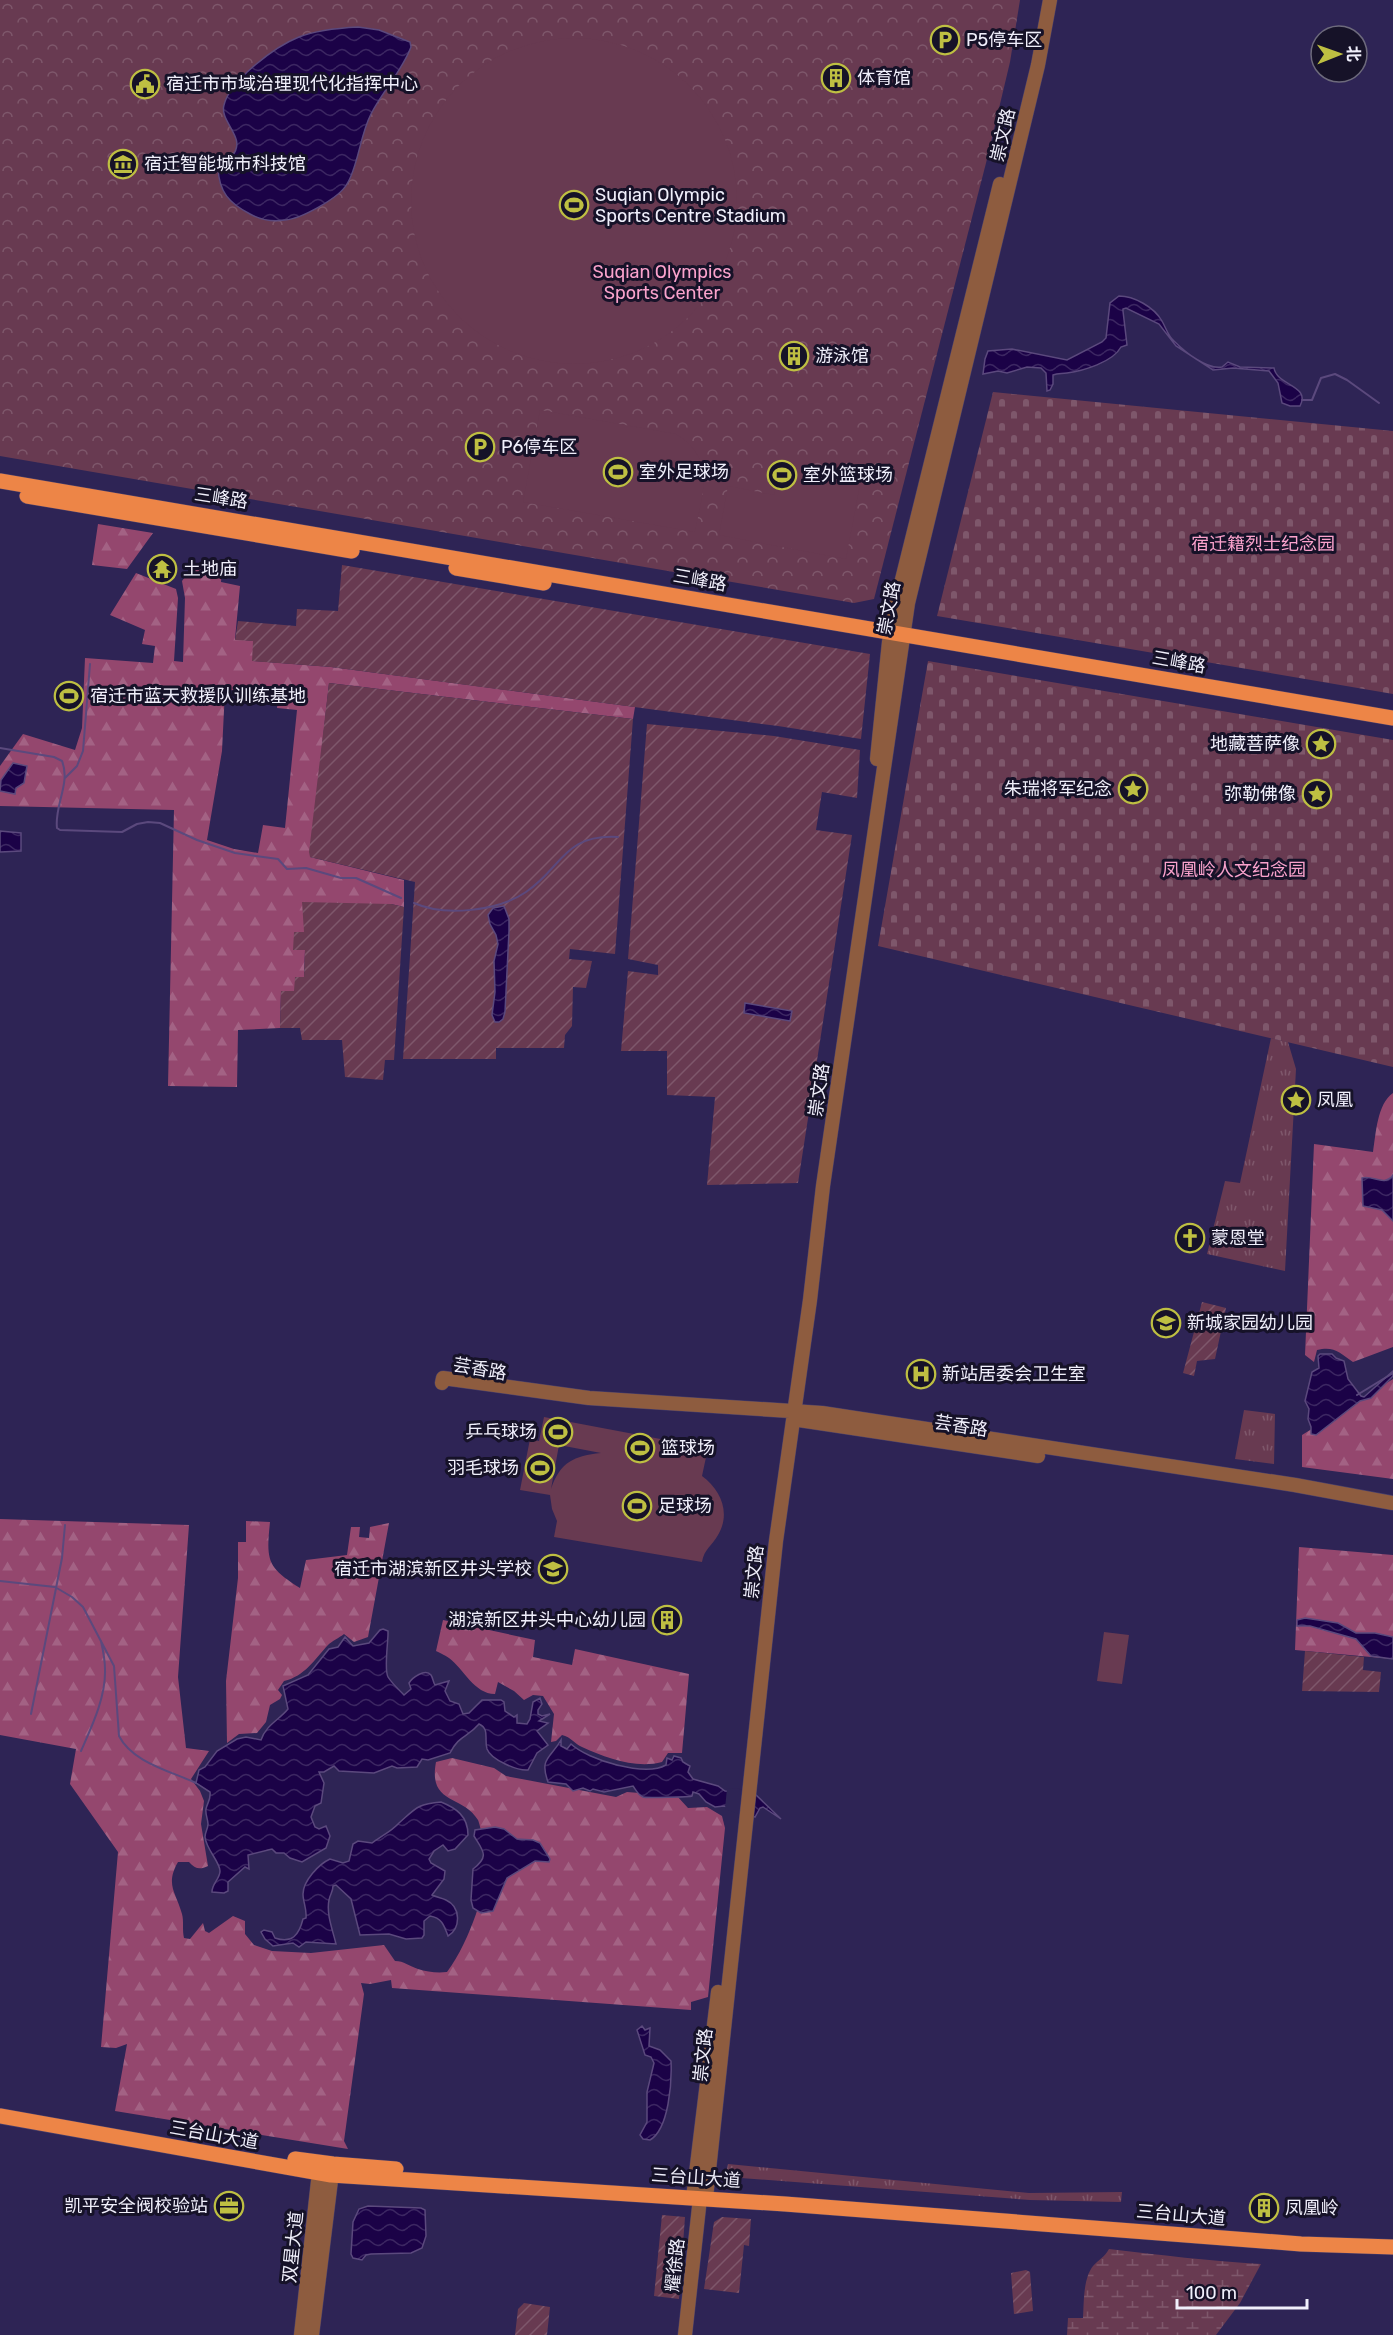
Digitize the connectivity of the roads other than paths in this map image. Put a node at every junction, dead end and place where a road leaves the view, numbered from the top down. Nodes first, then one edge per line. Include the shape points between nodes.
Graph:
1 (1041, 0) edge
2 (1050, 0) edge
3 (0, 481) edge
4 (0, 491) edge
5 (896, 638) junction
6 (1393, 718) edge
7 (1393, 728) edge
8 (790, 1415) junction
9 (1393, 1503) edge
10 (1393, 1512) edge
11 (0, 2108) edge
12 (0, 2116) edge
13 (326, 2169) junction
14 (700, 2194) junction
15 (1393, 2238) edge
16 (1393, 2247) edge
17 (301, 2335) edge
18 (312, 2335) edge
19 (685, 2335) edge

1 - 5 street, 崇文路 via 1011,141 897,600
2 - 5 street, 崇文路 via 1022,131 908,603
3 - 5 main road, 三峰路
4 - 5 main road, 三峰路
5 - 6 main road, 三峰路
5 - 7 main road, 三峰路
5 - 8 street, 崇文路
8 - 8 street, 芸香路 via 589,1398 442,1378 442,1383 558,1399
8 - 9 street, 芸香路 via 846,1417
8 - 10 street, 芸香路
8 - 14 street, 崇文路
11 - 13 main road, 三台山大道
12 - 13 main road, 三台山大道
13 - 14 main road, 三台山大道
13 - 17 street, 双星大道
13 - 18 street, 双星大道
14 - 15 main road, 三台山大道
14 - 16 main road, 三台山大道 via 1301,2244
14 - 19 street, 耀徐路

